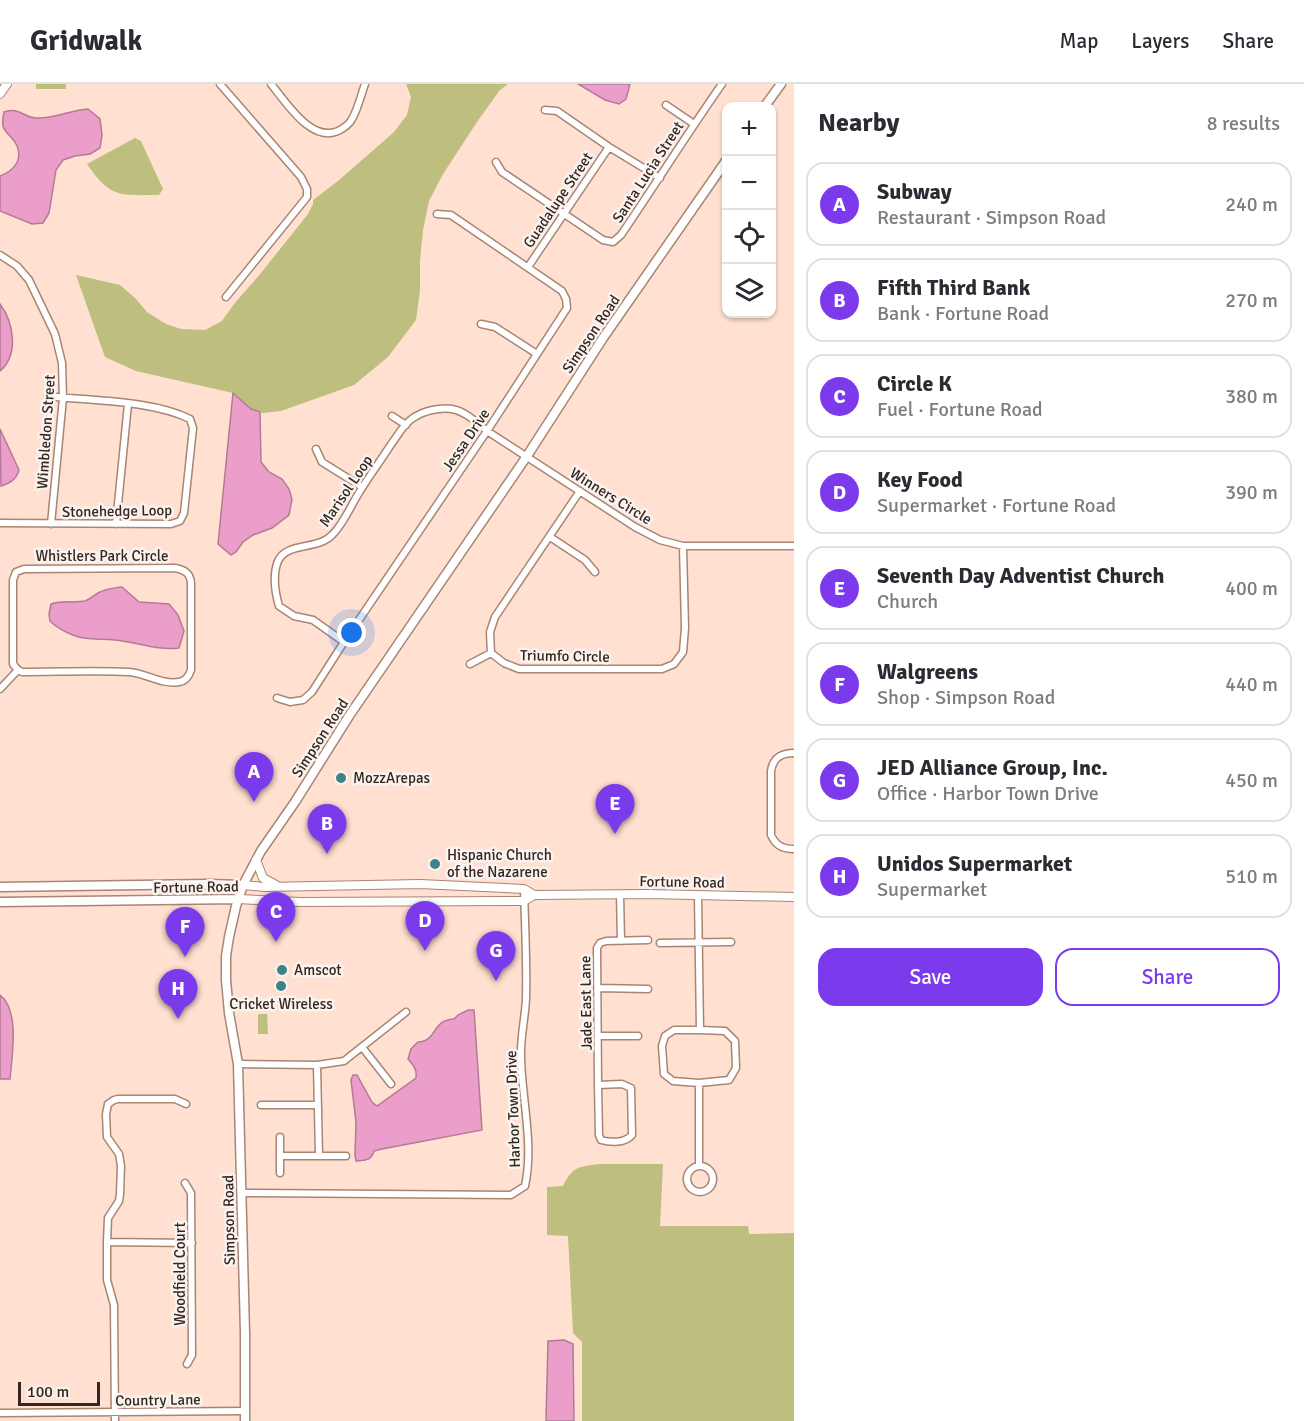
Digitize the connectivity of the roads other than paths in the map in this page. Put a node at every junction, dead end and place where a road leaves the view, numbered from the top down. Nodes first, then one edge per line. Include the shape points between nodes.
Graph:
1 (7, 84) edge
2 (220, 84) edge
3 (271, 84) edge
4 (365, 84) edge
5 (722, 84) edge
6 (781, 84) edge
7 (0, 94) edge
8 (768, 102) edge
9 (666, 105) dead end
10 (544, 110) dead end
11 (694, 124) junction
12 (609, 147) junction
13 (496, 162) dead end
14 (722, 167) edge
15 (660, 178) junction
16 (437, 214) dead end
17 (563, 214) junction
18 (0, 255) edge
19 (528, 267) junction
20 (226, 297) dead end
21 (481, 324) dead end
22 (537, 354) junction
23 (48, 396) dead end
24 (63, 398) junction
25 (128, 404) junction
26 (393, 416) dead end
27 (406, 425) junction
28 (487, 430) junction
29 (316, 449) dead end
30 (527, 456) junction
31 (362, 488) junction
32 (580, 491) junction
33 (0, 523) edge
34 (51, 524) junction
35 (116, 524) junction
36 (550, 537) junction
37 (684, 546) junction
38 (794, 546) edge
39 (595, 572) dead end
40 (344, 642) junction
41 (491, 653) junction
42 (470, 664) dead end
43 (18, 670) junction
44 (0, 689) edge
45 (277, 698) dead end
46 (794, 753) edge
47 (794, 849) edge
48 (256, 860) junction
49 (243, 885) junction
50 (0, 887) edge
51 (280, 887) junction
52 (524, 889) junction
53 (620, 894) junction
54 (534, 895) junction
55 (698, 896) junction
56 (794, 897) edge
57 (238, 899) junction
58 (524, 901) junction
59 (0, 902) edge
60 (621, 940) junction
61 (648, 940) dead end
62 (732, 942) dead end
63 (660, 943) dead end
64 (699, 943) junction
65 (598, 988) junction
66 (648, 989) dead end
67 (406, 1012) dead end
68 (700, 1030) junction
69 (598, 1036) junction
70 (638, 1036) dead end
71 (363, 1047) junction
72 (238, 1064) junction
73 (317, 1065) junction
74 (699, 1083) junction
75 (392, 1084) dead end
76 (598, 1085) junction
77 (186, 1104) dead end
78 (261, 1105) dead end
79 (318, 1105) junction
80 (280, 1137) dead end
81 (279, 1156) junction
82 (319, 1156) junction
83 (346, 1156) dead end
84 (699, 1166) junction
85 (280, 1173) dead end
86 (185, 1183) dead end
87 (242, 1193) junction
88 (107, 1242) junction
89 (192, 1243) junction
90 (187, 1364) dead end
91 (245, 1411) junction
92 (0, 1413) edge
93 (115, 1413) junction
94 (115, 1421) edge
95 (245, 1421) edge

1 - 7 street
2 - 20 street via 301,177 307,189 307,197
3 - 4 street via 302,121 313,130 327,133 349,123
5 - 11 street, Santa Lucia Street
6 - 8 main road
9 - 11 street
10 - 12 street via 557,111
11 - 15 street, Santa Lucia Street
12 - 15 street
12 - 17 street, Guadalupe Street
13 - 17 street, Santa Lucia Street via 502,172
14 - 30 main road, Simpson Road
15 - 17 street, Santa Lucia Street via 613,242 603,240
16 - 19 street, Jessa Drive via 451,215
17 - 19 street, Guadalupe Street
18 - 24 street, Wimbledon Street via 29,280 55,334 62,363
19 - 22 street, Jessa Drive via 566,298 567,308
21 - 22 street via 495,327
22 - 28 street, Jessa Drive
23 - 24 street, Stonehedge Loop
24 - 25 street, Stonehedge Loop
24 - 34 street, Wimbledon Street
25 - 35 street
25 - 35 street, Stonehedge Loop via 176,412 190,419 193,428 180,521
26 - 27 street
27 - 28 street, Marisol Loop via 426,412 453,409
27 - 31 street, Marisol Loop
28 - 30 street, Marisol Loop
28 - 40 street, Jessa Drive
29 - 31 street via 322,462
30 - 32 street, Winners Circle
30 - 48 main road, Simpson Road
31 - 40 street, Marisol Loop via 334,534 324,543 293,548 279,559 275,572 279,606 294,616 313,620
32 - 36 street
32 - 37 street, Winners Circle via 635,527 660,540
33 - 34 street, Stonehedge Loop
34 - 35 street, Stonehedge Loop
36 - 39 street via 585,560
36 - 41 street via 495,617 490,632
37 - 38 street, Winners Circle
37 - 41 street, Triumfo Circle via 683,652 674,664 662,669 519,669
40 - 45 street, Jessa Drive via 303,700
41 - 42 street
43 - 43 street, Whistlers Park Circle via 131,672 161,681 185,680 191,669 189,576 176,568 16,572 13,664
43 - 44 street
46 - 47 street via 780,755 771,767 771,831 777,844
48 - 49 main road, Simpson Road
48 - 51 street via 263,878
49 - 50 main road, Fortune Road
49 - 51 street, Fortune Road
49 - 57 main road, Simpson Road
51 - 52 street, Fortune Road via 420,884
52 - 54 street, Fortune Road
52 - 58 street, Harbor Town Drive
53 - 54 street, Fortune Road
53 - 55 street, Fortune Road
53 - 60 street
54 - 58 street
55 - 56 street, Fortune Road
55 - 64 street
57 - 58 street, Fortune Road
57 - 59 main road, Fortune Road
57 - 72 main road, Simpson Road via 226,972
58 - 87 street, Harbor Town Drive via 527,969 521,1057 528,1146 525,1186 511,1195
60 - 61 street, Jade East Lane
60 - 65 street, Jade East Lane via 606,941 597,948
62 - 64 street
63 - 64 street
64 - 68 street
65 - 66 street
65 - 69 street, Jade East Lane
67 - 71 street
68 - 74 street via 725,1031 735,1041 736,1068 729,1080
68 - 74 street via 674,1030 665,1036 662,1046 664,1074 673,1081
69 - 70 street
69 - 76 street, Jade East Lane
71 - 73 street via 344,1061
71 - 75 street
72 - 73 street
72 - 87 main road, Simpson Road
73 - 79 street
74 - 84 street
76 - 76 street, Jade East Lane via 622,1084 631,1088 632,1135 624,1141 601,1140
77 - 88 street via 176,1099 118,1099 108,1104 106,1132 119,1154 121,1167 119,1201 108,1218
78 - 79 street
79 - 82 street
80 - 81 street
81 - 82 street
81 - 85 street
82 - 83 street
84 - 84 street via 689,1172 687,1184 700,1192 708,1188 712,1176 708,1169
86 - 89 street, Woodfield Court via 191,1193
87 - 91 main road, Simpson Road
88 - 89 street
88 - 93 street via 107,1280 114,1305
89 - 90 street, Woodfield Court via 192,1355
91 - 93 street, Country Lane
91 - 95 main road, Simpson Road
92 - 93 street, Country Lane
93 - 94 street

